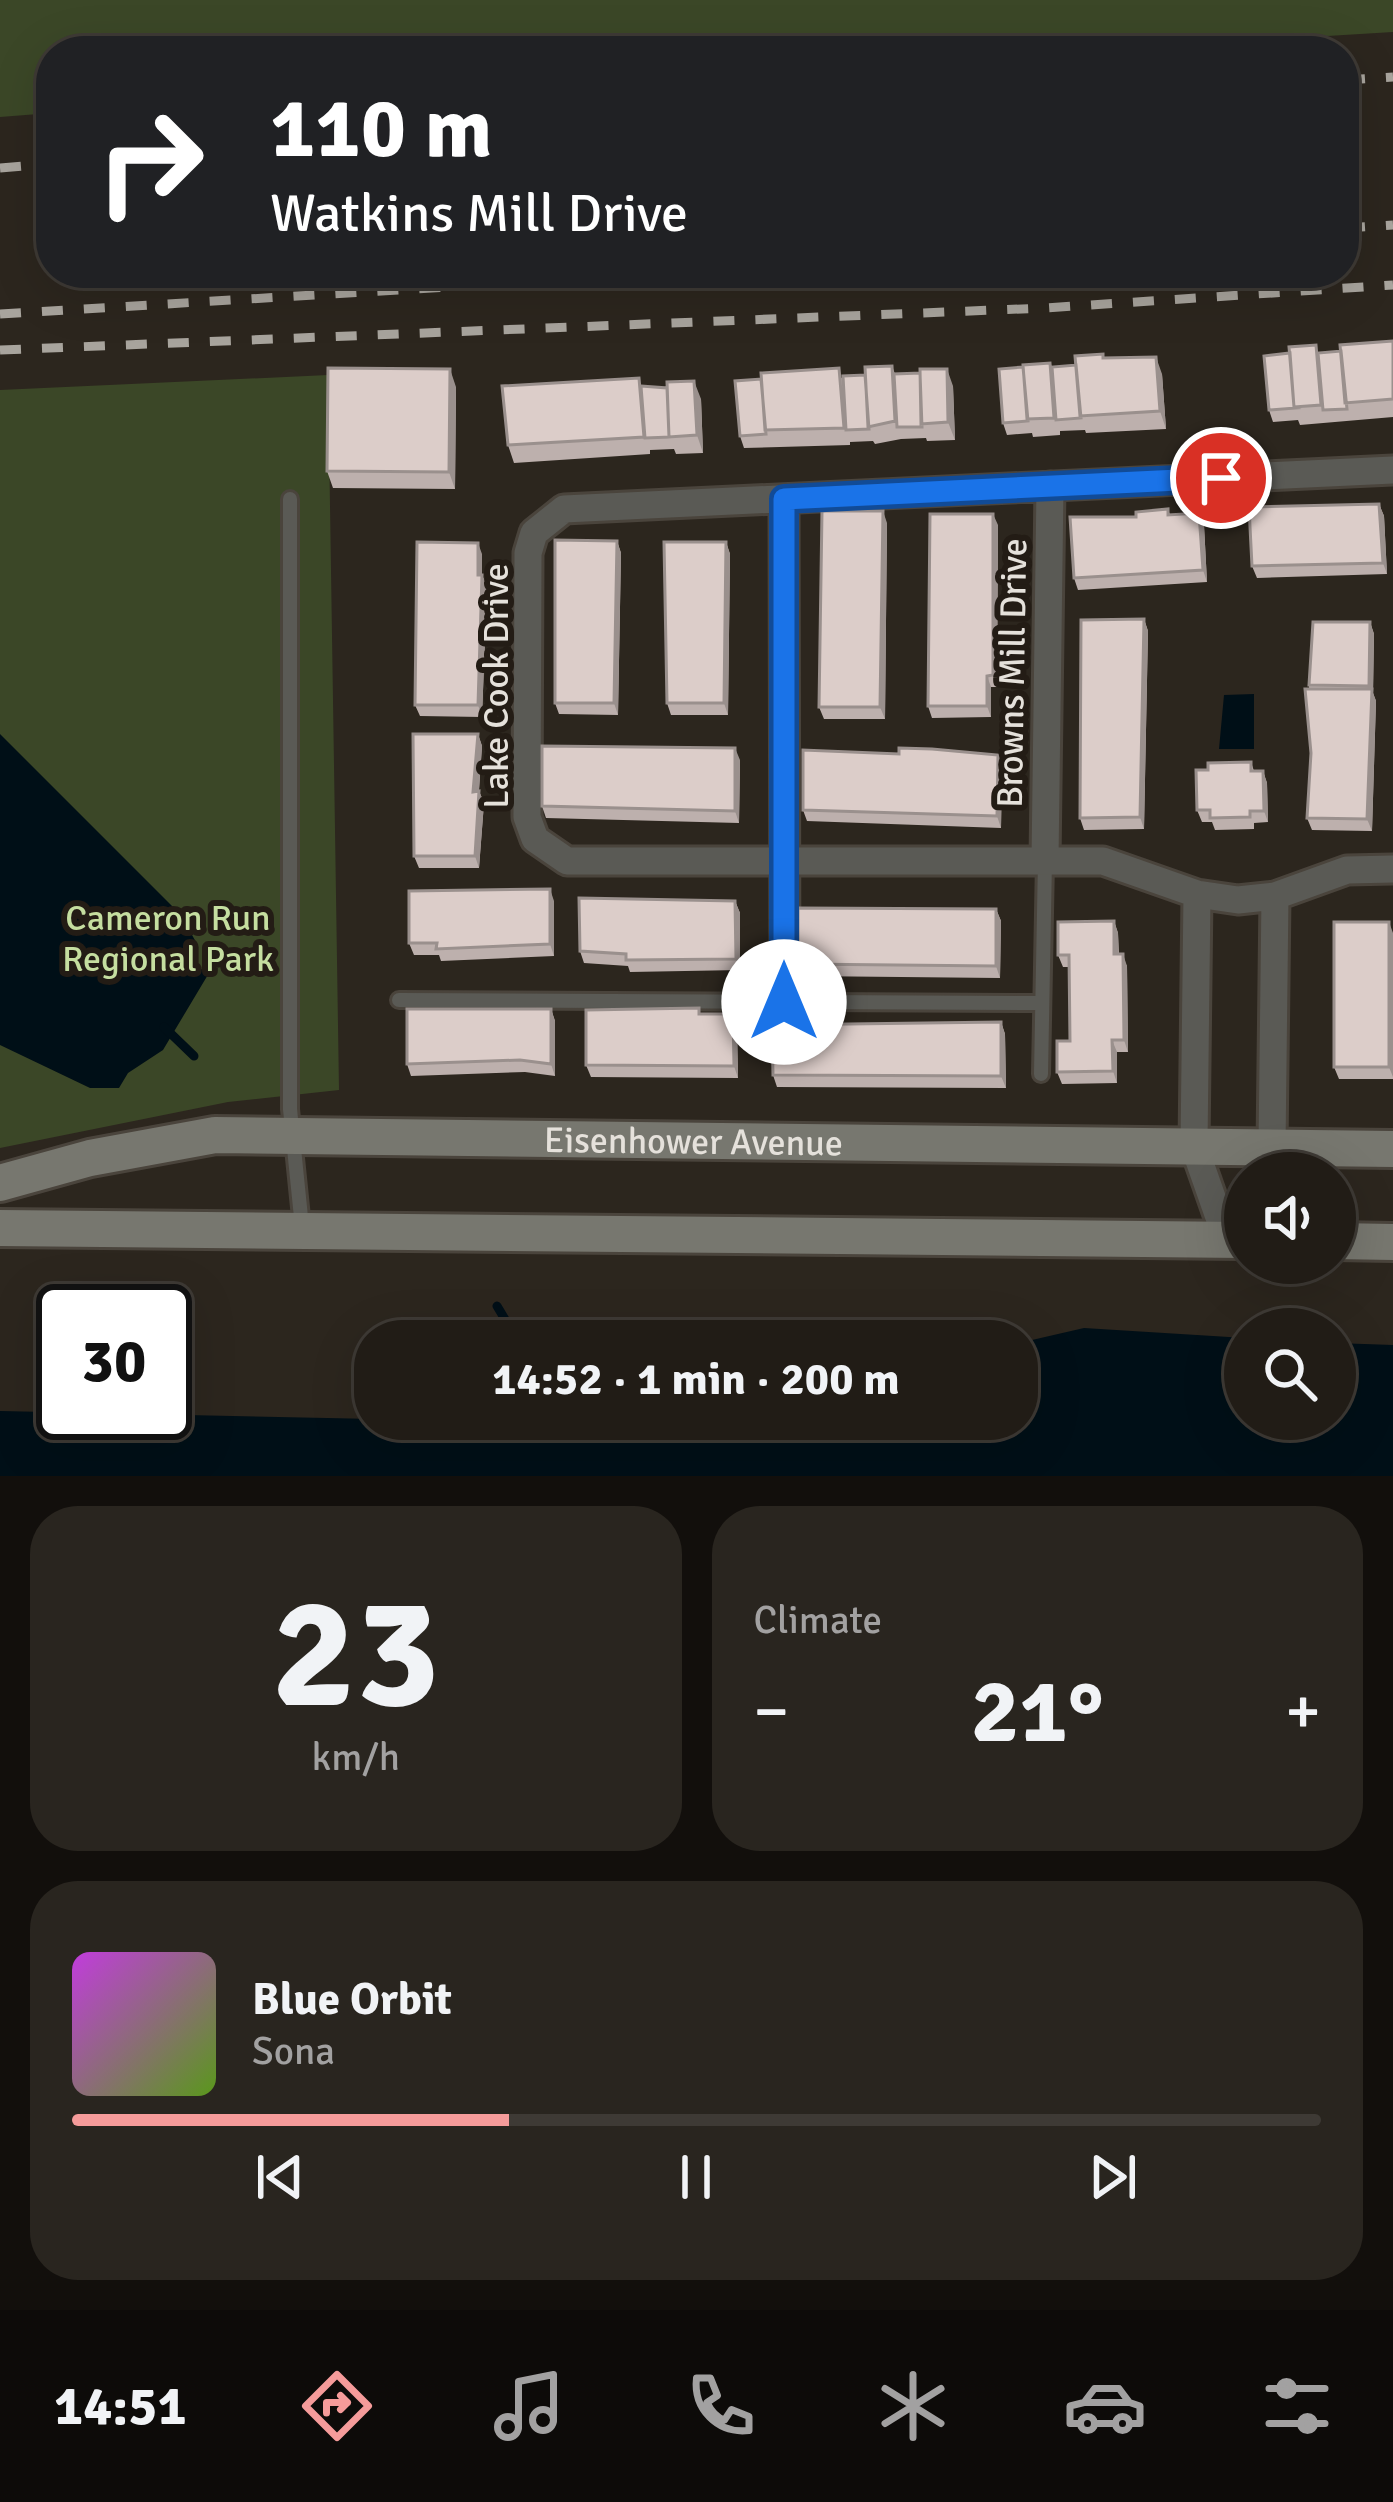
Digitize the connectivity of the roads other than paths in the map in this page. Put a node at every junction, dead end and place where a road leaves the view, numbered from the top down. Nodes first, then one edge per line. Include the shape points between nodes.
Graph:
1 (1393, 470) edge
2 (1050, 486) junction
3 (290, 499) dead end
4 (784, 499) junction
5 (1045, 860) junction
6 (784, 862) junction
7 (1393, 869) edge
8 (1197, 895) junction
9 (1275, 896) junction
10 (399, 1000) dead end
11 (784, 1002) junction
12 (1042, 1003) junction
13 (1041, 1074) dead end
14 (292, 1135) junction
15 (1194, 1146) junction
16 (1393, 1149) edge
17 (1224, 1152) edge
18 (1265, 1152) edge
19 (1356, 1152) edge
20 (0, 1183) edge
21 (1224, 1213) edge
22 (302, 1227) junction
23 (0, 1228) edge
24 (1224, 1240) edge
25 (1356, 1241) edge
26 (1393, 1242) edge

1 - 2 street
2 - 4 street
2 - 5 street, Browns Mill Drive
3 - 14 lane
4 - 6 street
4 - 6 street, Lake Cook Drive via 564,509 534,533 527,817 535,839 567,861
5 - 6 street
5 - 8 street via 1103,861
5 - 12 lane
6 - 11 street
7 - 9 street via 1328,873
8 - 9 street
8 - 15 street
9 - 18 street
10 - 11 lane
11 - 12 lane
12 - 13 lane
14 - 15 main road, Eisenhower Avenue
14 - 20 main road, Eisenhower Avenue via 215,1135
14 - 22 lane
15 - 17 main road, Eisenhower Avenue
15 - 21 street
16 - 19 main road, Eisenhower Avenue
22 - 23 main road
22 - 24 main road
25 - 26 main road

